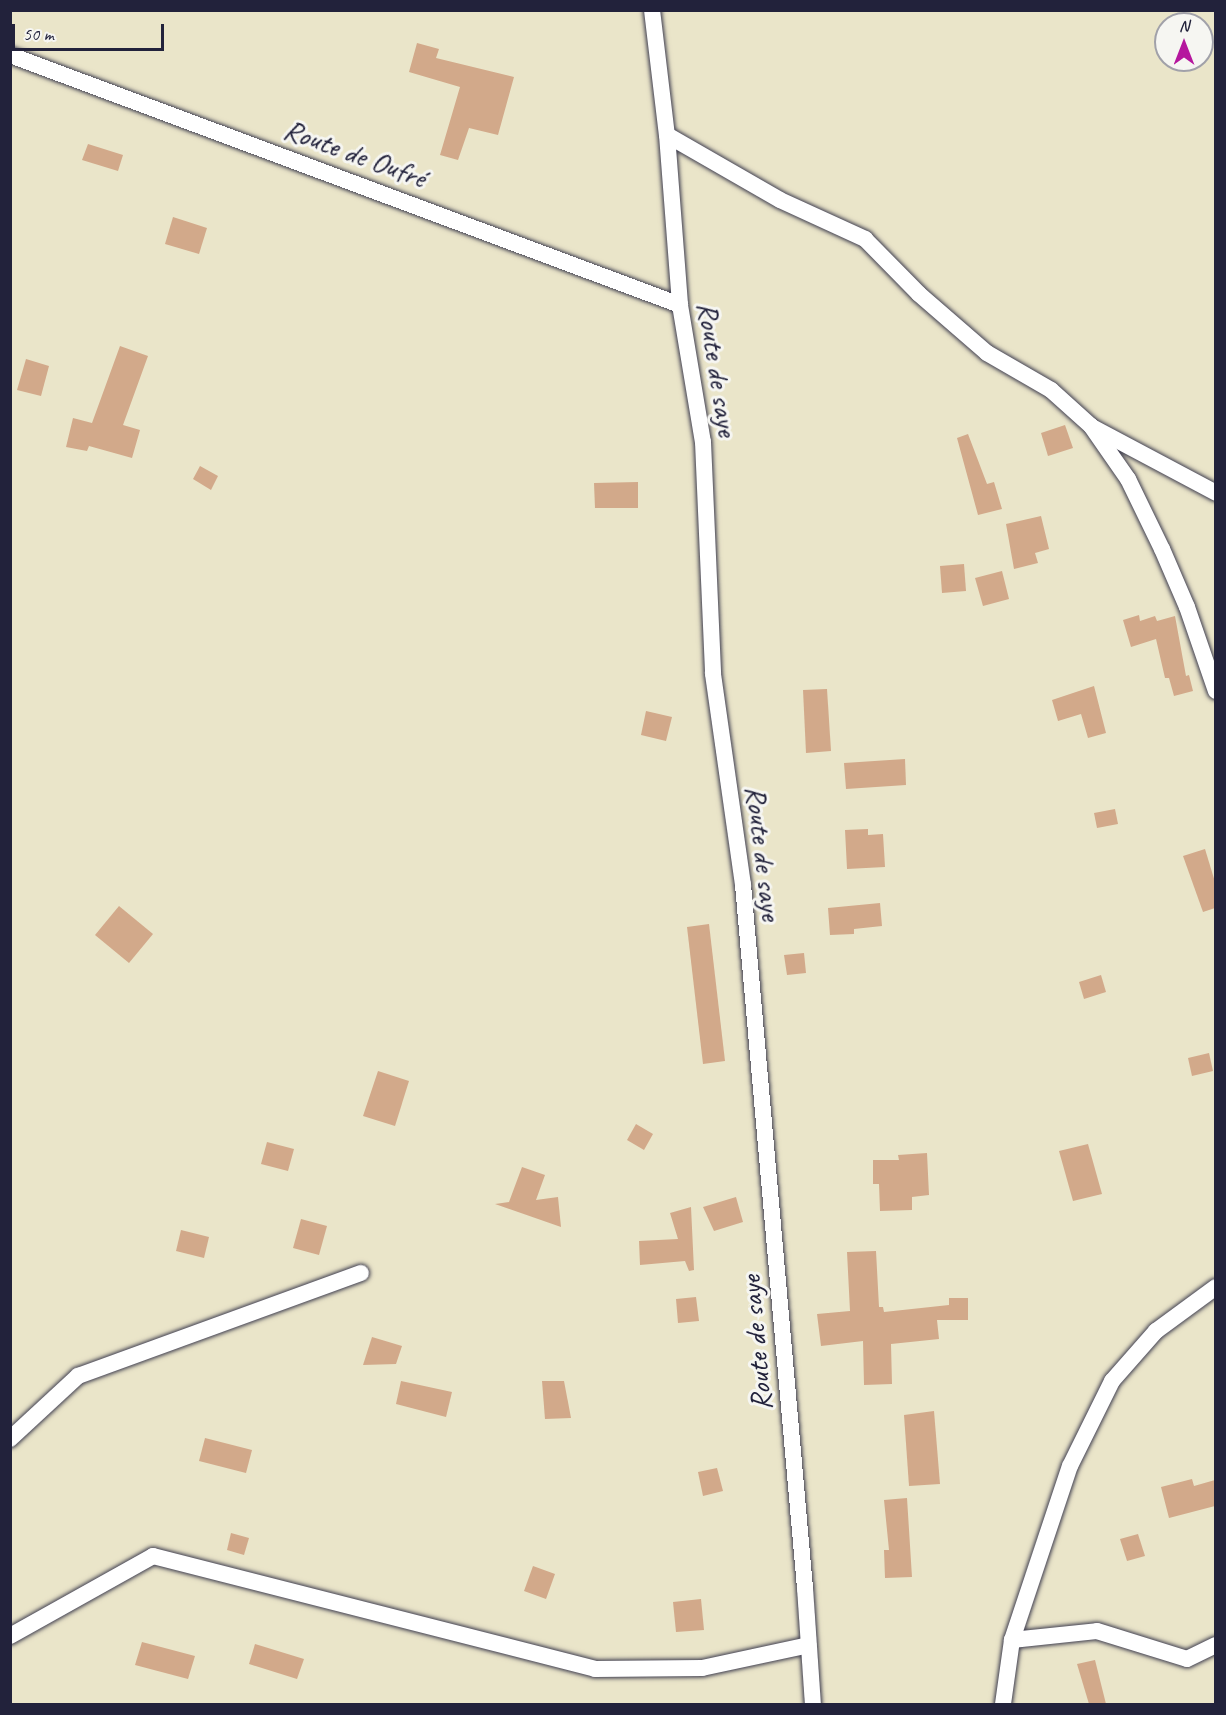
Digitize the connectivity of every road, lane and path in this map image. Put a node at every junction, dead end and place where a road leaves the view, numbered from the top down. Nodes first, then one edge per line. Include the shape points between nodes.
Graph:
1 (652, 10) edge
2 (10, 55) edge
3 (667, 135) junction
4 (680, 305) junction
5 (1091, 426) junction
6 (1215, 493) edge
7 (1215, 691) edge
8 (361, 1273) dead end
9 (1215, 1287) edge
10 (10, 1439) edge
11 (10, 1636) edge
12 (1012, 1640) junction
13 (809, 1645) junction
14 (1215, 1645) edge
15 (813, 1704) edge
16 (1003, 1704) edge

1 - 3 street, Route de saye
2 - 4 street, Route de Oufré
3 - 4 street, Route de saye
3 - 5 street via 780,200 865,239 919,294 987,353 1051,390
4 - 13 street, Route de saye via 703,442 713,674 743,885
5 - 6 street
5 - 7 street via 1128,479 1162,549 1187,607
8 - 10 street via 78,1376
9 - 12 street via 1156,1331 1112,1382 1070,1466
11 - 13 street via 153,1556 595,1669 702,1668
12 - 14 street via 1097,1631 1187,1659
12 - 16 street
13 - 15 street, Route de saye

